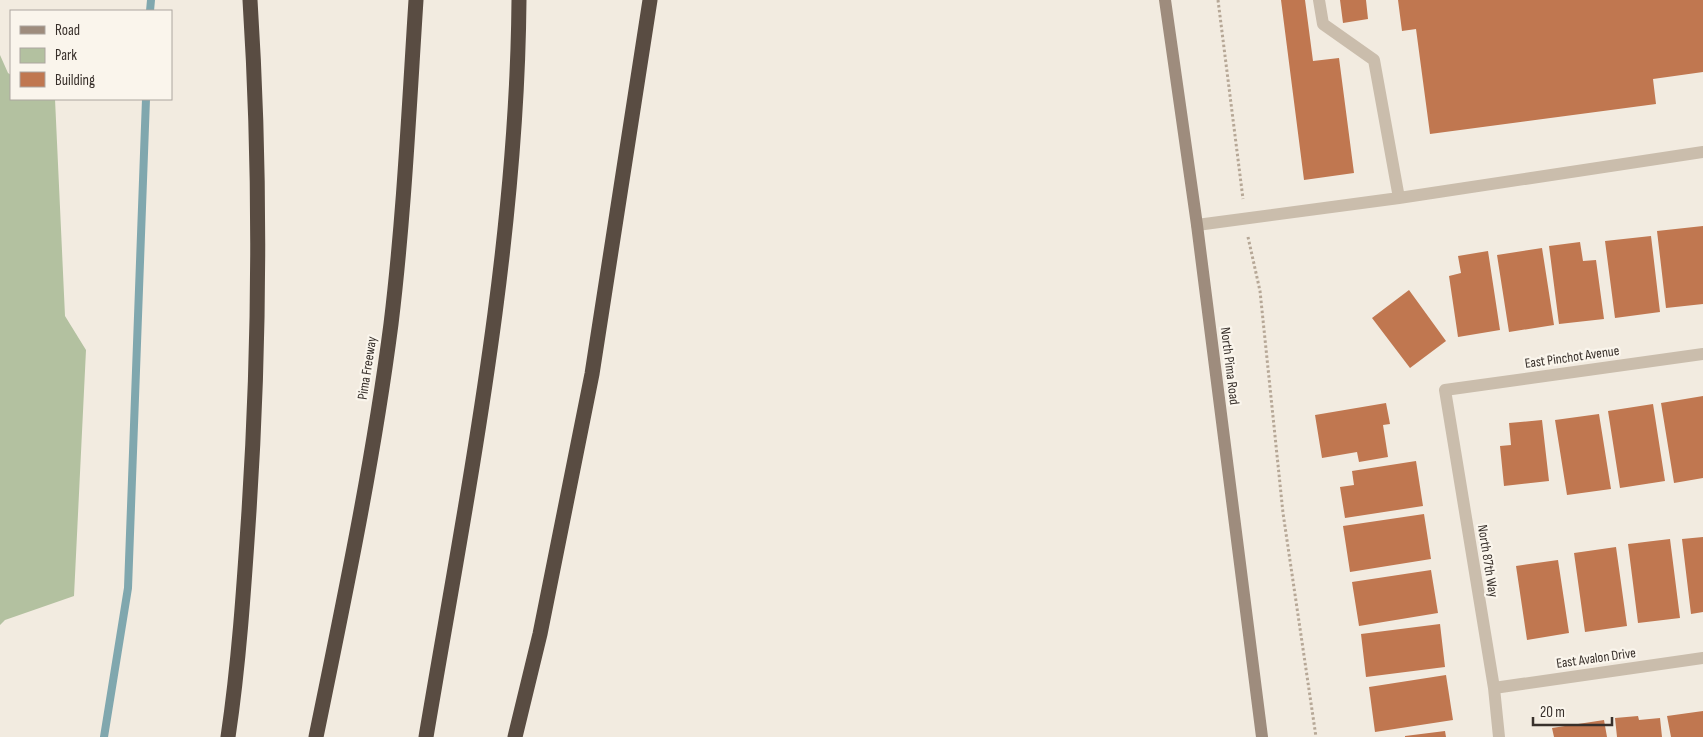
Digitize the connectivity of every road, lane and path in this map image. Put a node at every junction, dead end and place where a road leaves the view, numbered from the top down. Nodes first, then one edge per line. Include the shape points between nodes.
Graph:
1 (250, 0) edge
2 (416, 0) edge
3 (519, 0) edge
4 (650, 0) edge
5 (1165, 0) edge
6 (1218, 0) edge
7 (1319, 0) edge
8 (1703, 152) edge
9 (1399, 198) junction
10 (1246, 219) junction
11 (1196, 225) junction
12 (1703, 354) edge
13 (1445, 390) joint
14 (1703, 658) edge
15 (1494, 688) junction
16 (228, 737) edge
17 (316, 737) edge
18 (426, 737) edge
19 (515, 737) edge
20 (1262, 737) edge
21 (1316, 737) edge
22 (1499, 737) edge

1 - 16 highway via 260,238 256,405 244,578
2 - 17 highway, Pima Freeway via 404,192 390,325 358,530
3 - 18 highway via 507,219 471,471
4 - 19 highway via 592,374 540,634
5 - 11 main road, North Pima Road
6 - 10 path
7 - 9 street via 1323,24 1374,60
8 - 9 street
9 - 10 street
10 - 11 street
10 - 21 path via 1260,291 1283,513
11 - 20 main road, North Pima Road
12 - 13 street, East Pinchot Avenue
13 - 15 street, North 87th Way
14 - 15 street, East Avalon Drive
15 - 22 street, North 87th Way

